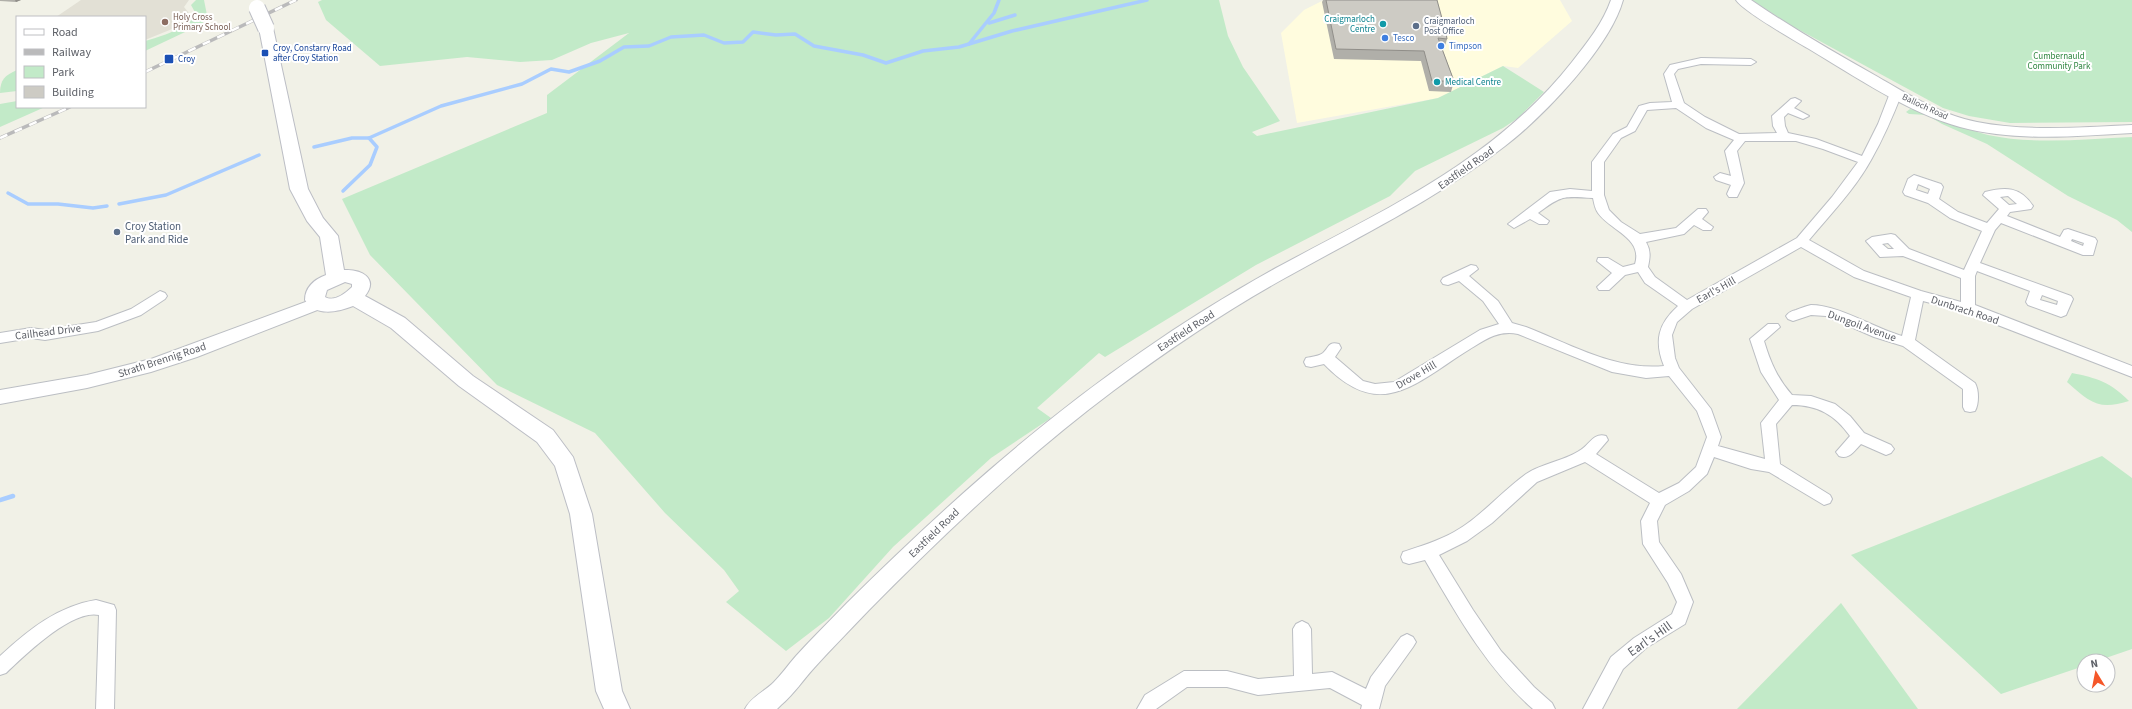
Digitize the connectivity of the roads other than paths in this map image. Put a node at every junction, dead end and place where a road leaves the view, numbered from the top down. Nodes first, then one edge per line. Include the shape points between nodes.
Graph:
1 (1742, 0) edge
2 (253, 4) edge
3 (1616, 5) edge
4 (1751, 62) dead end
5 (1896, 93) junction
6 (1679, 105) junction
7 (1803, 116) dead end
8 (2132, 129) edge
9 (1784, 136) junction
10 (1742, 138) junction
11 (1865, 160) junction
12 (1720, 177) dead end
13 (1738, 183) junction
14 (1733, 194) dead end
15 (1598, 195) junction
16 (1932, 200) dead end
17 (1529, 213) junction
18 (1543, 221) dead end
19 (1514, 224) dead end
20 (1706, 227) dead end
21 (1989, 229) junction
22 (1638, 239) junction
23 (1801, 241) junction
24 (2064, 243) dead end
25 (1904, 252) dead end
26 (1603, 261) dead end
27 (1641, 267) junction
28 (1971, 270) junction
29 (1621, 272) junction
30 (336, 277) junction
31 (1448, 281) dead end
32 (1604, 287) dead end
33 (2037, 289) dead end
34 (1918, 295) junction
35 (160, 296) dead end
36 (353, 297) junction
37 (319, 303) junction
38 (1687, 306) junction
39 (1968, 308) junction
40 (1793, 316) dead end
41 (1507, 327) junction
42 (1773, 327) dead end
43 (0, 338) edge
44 (1908, 342) junction
45 (1311, 362) dead end
46 (1673, 370) junction
47 (2132, 372) edge
48 (0, 397) edge
49 (1788, 400) junction
50 (1970, 407) dead end
51 (1859, 437) junction
52 (1601, 440) dead end
53 (1710, 449) junction
54 (1886, 449) dead end
55 (1844, 452) dead end
56 (1586, 455) junction
57 (1773, 467) junction
58 (1824, 499) dead end
59 (1659, 501) junction
60 (1429, 552) junction
61 (1409, 557) dead end
62 (1302, 629) dead end
63 (1407, 642) dead end
64 (0, 667) edge
65 (1303, 684) junction
66 (775, 702) edge
67 (611, 703) edge
68 (1371, 705) edge
69 (105, 709) edge
70 (757, 709) edge
71 (1146, 709) edge
72 (1546, 709) edge
73 (1592, 709) edge

1 - 5 street, Balloch Road via 1777,24
2 - 30 main road, bridge via 266,28 272,50 275,77 299,189 316,221 329,236
3 - 66 street, Eastfield Road via 1570,77 1516,132 1472,165 1415,202 1299,262 1200,321 1044,435 979,490 912,553 803,664
4 - 6 street via 1701,60 1674,67 1669,74
5 - 8 street, Balloch Road via 1922,108 1978,127 2019,132
5 - 11 street, Earl's Hill via 1884,124
6 - 10 street via 1706,123
6 - 15 street via 1643,108 1631,129 1618,136 1598,162
7 - 9 street via 1791,105 1778,116
9 - 10 street
9 - 11 street via 1804,139
10 - 13 street via 1731,151
11 - 23 street, Earl's Hill via 1836,200
12 - 13 street
13 - 14 street
15 - 17 street via 1554,195
15 - 22 street via 1603,211 1617,225
16 - 21 street via 1954,215
17 - 18 street
17 - 19 street
20 - 22 street via 1697,216 1680,231
21 - 24 street via 2002,213
21 - 28 street
22 - 27 street via 1644,257
23 - 34 street, Dunbrach Road via 1859,274
23 - 38 street, Earl's Hill
25 - 28 street
26 - 29 street
27 - 29 street
27 - 38 street via 1650,280
28 - 33 street
28 - 39 street
29 - 32 street
30 - 36 main road via 353,276 361,281 361,288
30 - 37 main road via 316,291 315,300
31 - 41 street via 1466,272 1492,302
34 - 39 street, Dunbrach Road
34 - 44 street, Dungoil Avenue
35 - 43 street, Cailhead Drive via 136,312 98,326 45,335 31,333
36 - 37 main road via 336,304
36 - 67 main road via 398,323 466,382 545,436 565,463 580,514
37 - 48 street, Strath Brennig Road via 172,359 100,379
38 - 46 street, Earl's Hill via 1671,320 1665,336 1668,358
39 - 47 street, Dunbrach Road
40 - 44 street, Dungoil Avenue via 1810,310 1828,312 1879,334
41 - 45 street, Drove Hill via 1485,333 1398,387 1382,390 1359,387 1344,376 1331,353
41 - 46 street via 1521,330 1612,367 1646,373
42 - 49 street via 1757,339 1758,345 1761,358 1774,385
44 - 50 street, Dungoil Avenue via 1970,386
46 - 53 street, Earl's Hill via 1704,409 1714,437
49 - 51 street via 1801,399 1834,408 1847,420
49 - 57 street via 1768,423
51 - 54 street
51 - 55 street
52 - 56 street
53 - 57 street
53 - 59 street, Earl's Hill via 1702,470 1684,487
56 - 59 street
56 - 60 street via 1532,478 1461,536
57 - 58 street
59 - 73 street, Earl's Hill via 1649,521 1651,544 1675,580 1685,602 1679,619 1640,643 1617,663
60 - 61 street
60 - 72 street via 1482,640 1532,698
62 - 65 street
63 - 68 street via 1378,683
64 - 69 street via 43,629 64,618 102,607 108,610
65 - 68 street via 1332,680
65 - 71 street via 1258,687 1227,680 1184,679 1150,701
66 - 70 street, Eastfield Road

